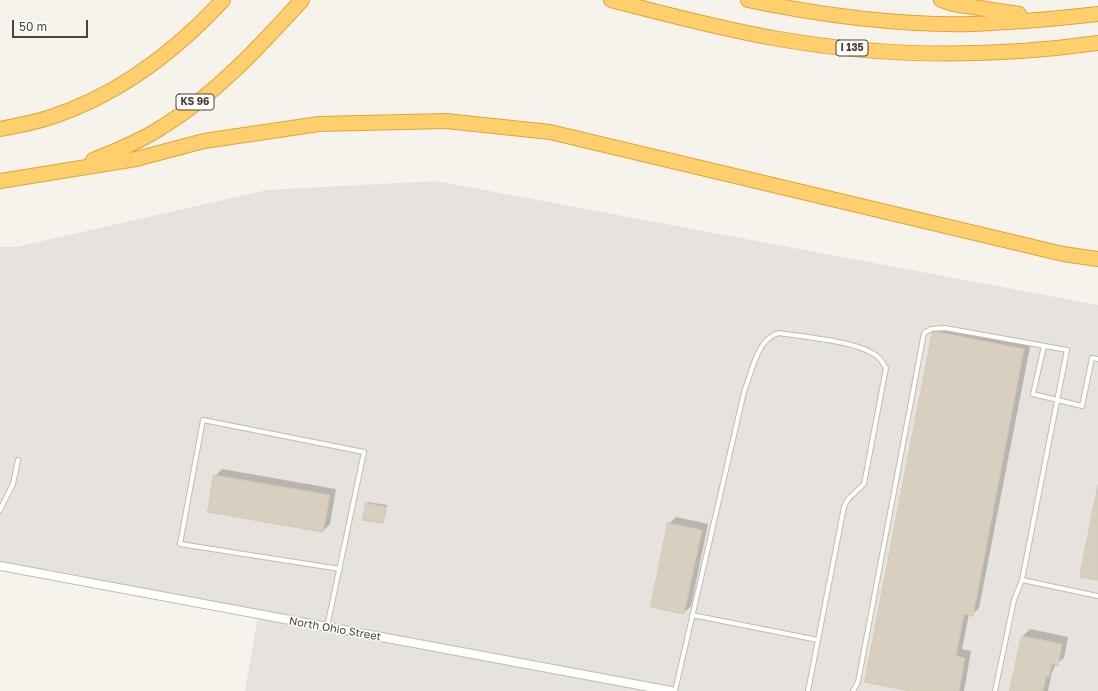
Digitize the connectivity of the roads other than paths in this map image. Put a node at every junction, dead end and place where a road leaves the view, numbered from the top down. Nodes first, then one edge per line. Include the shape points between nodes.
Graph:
1 (223, 0) edge
2 (302, 0) edge
3 (611, 0) edge
4 (748, 0) edge
5 (942, 0) edge
6 (1098, 14) edge
7 (1057, 18) junction
8 (1098, 43) edge
9 (0, 129) edge
10 (64, 171) junction
11 (0, 181) edge
12 (1098, 259) edge
13 (1044, 346) junction
14 (1098, 359) edge
15 (1057, 400) junction
16 (18, 460) dead end
17 (0, 510) edge
18 (0, 566) edge
19 (340, 569) junction
20 (1022, 580) junction
21 (1098, 596) edge
22 (692, 615) junction
23 (327, 627) junction
24 (818, 640) junction
25 (671, 691) edge
26 (675, 691) edge
27 (808, 691) edge
28 (853, 691) edge
29 (995, 691) edge

1 - 9 highway via 179,43 133,79 92,101 47,119
2 - 10 highway, KS 96 via 256,50 215,88 162,127 119,150
3 - 8 highway, I 135 via 774,38 861,49 960,53 1048,50
4 - 7 highway via 910,22 973,24
5 - 7 highway via 989,11
6 - 7 highway
10 - 11 highway, KS 96
10 - 12 highway via 136,159 204,141 320,124 446,121 558,134 1063,254
13 - 15 lane via 1033,394
13 - 15 lane via 1068,350
13 - 28 lane via 945,328 931,328 924,333 858,682
14 - 15 lane via 1092,358 1082,406
15 - 20 lane
16 - 17 lane via 13,484
18 - 23 street, North Ohio Street
19 - 19 lane via 364,452 202,420 180,544
19 - 23 lane
20 - 21 lane
20 - 29 lane via 1014,600
22 - 24 lane
22 - 24 lane via 738,413 762,345 770,335 779,333 851,345 879,358 886,368 864,484 848,499 844,507
22 - 26 lane
23 - 25 street, North Ohio Street
24 - 27 lane

